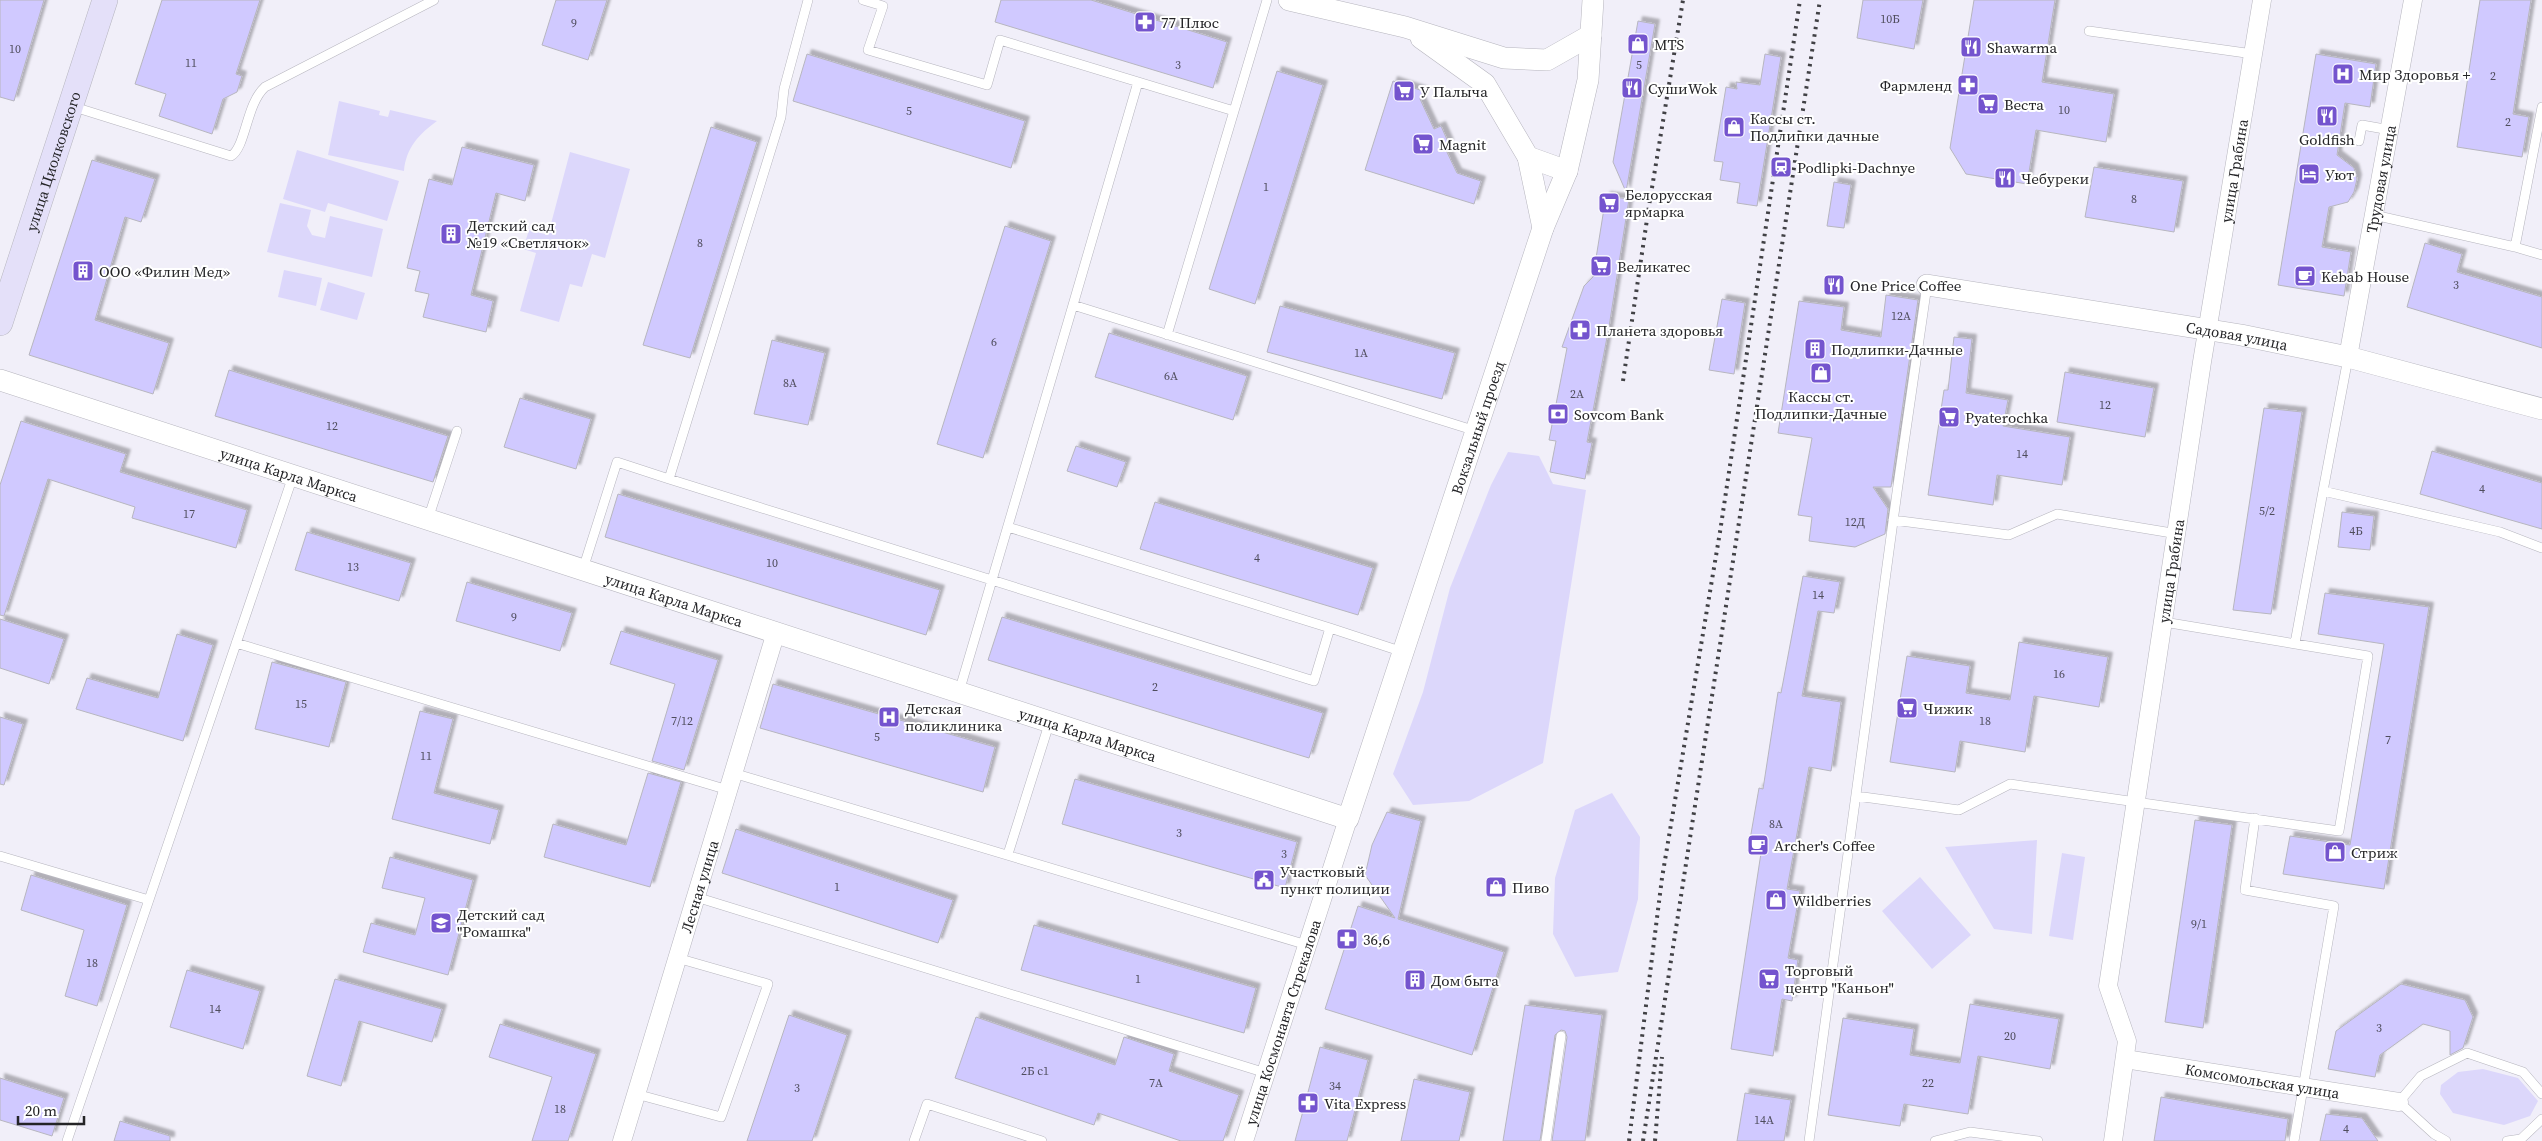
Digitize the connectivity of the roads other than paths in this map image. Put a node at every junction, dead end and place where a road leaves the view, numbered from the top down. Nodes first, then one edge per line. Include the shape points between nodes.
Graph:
1 (105, 0) edge
2 (434, 0) edge
3 (808, 0) edge
4 (863, 0) edge
5 (1267, 0) edge
6 (1289, 0) edge
7 (1593, 0) edge
8 (2262, 0) edge
9 (2413, 0) edge
10 (1405, 27) junction
11 (2089, 31) dead end
12 (1591, 35) junction
13 (2253, 54) junction
14 (1138, 82) junction
15 (71, 106) junction
16 (2542, 107) edge
17 (1234, 111) junction
18 (2390, 130) junction
19 (2359, 141) dead end
20 (1528, 157) junction
21 (1567, 171) junction
22 (2374, 215) junction
23 (1543, 228) junction
24 (2515, 247) junction
25 (2542, 255) edge
26 (1927, 285) joint
27 (1073, 306) junction
28 (0, 323) edge
29 (2208, 328) junction
30 (1167, 335) junction
31 (2348, 357) junction
32 (0, 380) edge
33 (2542, 410) edge
34 (457, 431) dead end
35 (1476, 431) junction
36 (293, 475) junction
37 (670, 479) junction
38 (2323, 491) junction
39 (428, 519) junction
40 (1893, 520) junction
41 (1008, 527) junction
42 (2178, 534) junction
43 (2542, 548) edge
44 (583, 570) junction
45 (993, 580) junction
46 (2164, 622) junction
47 (1330, 628) junction
48 (776, 632) junction
49 (236, 642) junction
50 (2295, 643) junction
51 (1403, 652) junction
52 (959, 692) junction
53 (1050, 721) junction
54 (733, 772) junction
55 (728, 790) junction
56 (1856, 796) junction
57 (2138, 800) junction
58 (2255, 818) junction
59 (1348, 819) junction
60 (1008, 854) junction
61 (0, 856) edge
62 (696, 897) junction
63 (149, 900) junction
64 (1307, 945) junction
65 (677, 958) junction
66 (1561, 1036) dead end
67 (2125, 1059) junction
68 (1266, 1073) junction
69 (2304, 1087) junction
70 (636, 1094) junction
71 (2542, 1094) edge
72 (2399, 1102) junction
73 (2542, 1119) edge
74 (68, 1141) edge
75 (622, 1141) edge
76 (914, 1141) edge
77 (1042, 1141) edge
78 (1244, 1141) edge
79 (1546, 1141) edge
80 (1809, 1141) edge
81 (1935, 1141) edge
82 (2038, 1141) edge
83 (2113, 1141) edge
84 (2294, 1141) edge
85 (2446, 1141) edge
86 (2507, 1141) edge

1 - 15 main road, улица Циолковского
2 - 15 lane via 265,87 252,103 238,148 231,156
3 - 37 lane via 784,89 781,117
4 - 14 lane via 883,6 868,50 987,85 1000,40
5 - 17 lane
6 - 10 street
7 - 12 street, Вокзальный проезд
8 - 13 street, улица Грабина
9 - 18 street, Трудовая улица
10 - 12 street via 1504,58 1547,60
10 - 20 street via 1484,84
11 - 13 lane
12 - 21 street, Вокзальный проезд via 1588,80
13 - 29 street, улица Грабина
14 - 17 lane
14 - 27 lane
15 - 28 main road, улица Циолковского
16 - 24 lane
17 - 30 lane
18 - 19 lane via 2362,125
18 - 22 street, Трудовая улица
20 - 21 street
20 - 23 street
21 - 23 street, Вокзальный проезд
22 - 24 lane
22 - 31 street, Трудовая улица
23 - 35 street, Вокзальный проезд
24 - 25 lane
26 - 29 street, Садовая улица
26 - 40 lane
27 - 30 lane
27 - 41 lane
29 - 31 street, Садовая улица
29 - 42 street, улица Грабина
30 - 35 lane
31 - 33 street, Садовая улица
31 - 38 lane
32 - 36 street, улица Карла Маркса
34 - 39 lane
35 - 51 street, Вокзальный проезд
36 - 39 street, улица Карла Маркса
36 - 49 lane
37 - 44 lane via 617,462
37 - 45 lane
38 - 43 lane via 2500,532
38 - 50 lane
39 - 44 street, улица Карла Маркса
40 - 42 lane via 2010,535 2056,514
40 - 56 lane
41 - 45 lane
41 - 47 lane
42 - 46 street, улица Грабина
44 - 48 street, улица Карла Маркса
45 - 47 lane via 1314,680
45 - 52 lane
46 - 50 lane
46 - 57 street, улица Грабина
47 - 51 lane
48 - 52 street, улица Карла Маркса
48 - 54 street, Лесная улица
49 - 55 lane
49 - 63 lane
50 - 58 lane via 2368,656 2339,831
51 - 59 street, Вокзальный проезд
52 - 53 street, улица Карла Маркса
53 - 59 street, улица Карла Маркса
53 - 60 lane
54 - 55 street, Лесная улица
54 - 60 lane
55 - 62 street, Лесная улица
56 - 57 lane via 1959,810 2010,784
56 - 80 lane
57 - 58 lane
57 - 67 street, улица Грабина via 2108,986 2127,1041
58 - 69 lane via 2245,890 2334,906
59 - 64 street, улица Космонавта Стрекалова
60 - 64 lane
61 - 63 lane
62 - 65 street, Лесная улица
62 - 68 lane
63 - 74 lane
64 - 68 street, улица Космонавта Стрекалова
65 - 70 street, Лесная улица
65 - 70 lane via 768,984 721,1117
66 - 79 lane
67 - 69 street, Комсомольская улица
67 - 83 street, улица Грабина
68 - 78 street, улица Космонавта Стрекалова
69 - 72 street, Комсомольская улица
69 - 84 lane
70 - 75 street, Лесная улица
71 - 72 lane via 2523,1072 2467,1054 2421,1076
72 - 85 lane
73 - 86 lane via 2521,1139
76 - 77 lane via 927,1104
81 - 82 lane via 1970,1132

